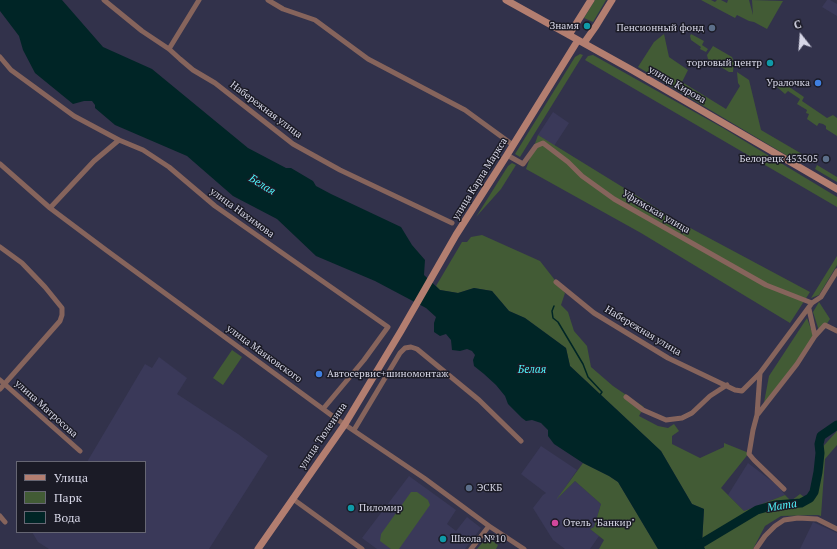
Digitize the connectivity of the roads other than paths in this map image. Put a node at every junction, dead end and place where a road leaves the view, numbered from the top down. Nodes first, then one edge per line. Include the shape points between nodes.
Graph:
1 (104, 0) edge
2 (199, 0) edge
3 (268, 0) edge
4 (506, 0) edge
5 (591, 0) edge
6 (612, 0) edge
7 (570, 35) junction
8 (581, 41) junction
9 (169, 49) junction
10 (0, 57) edge
11 (119, 140) junction
12 (513, 145) junction
13 (507, 155) junction
14 (0, 164) edge
15 (837, 189) edge
16 (50, 208) junction
17 (452, 223) dead end
18 (0, 247) edge
19 (837, 270) edge
20 (556, 282) dead end
21 (812, 303) junction
22 (809, 309) junction
23 (401, 331) joint
24 (837, 331) edge
25 (815, 336) junction
26 (760, 373) junction
27 (2, 382) edge
28 (727, 385) junction
29 (0, 389) edge
30 (626, 397) dead end
31 (323, 409) junction
32 (757, 415) junction
33 (345, 424) junction
34 (354, 430) junction
35 (521, 441) dead end
36 (80, 451) dead end
37 (784, 489) dead end
38 (293, 499) junction
39 (0, 516) edge
40 (5, 522) dead end
41 (489, 526) junction
42 (837, 529) edge
43 (258, 549) edge
44 (362, 549) edge
45 (471, 549) edge
46 (524, 549) edge
47 (756, 549) edge

1 - 9 street, Набережная улица
2 - 9 street
3 - 12 street via 283,9 315,20 368,59 465,110
4 - 7 main road, улица Кирова
5 - 7 main road
6 - 8 main road, улица Карла Маркса via 596,26
7 - 8 main road, улица Кирова
8 - 12 main road, улица Карла Маркса
8 - 15 main road, улица Кирова
9 - 17 street, Набережная улица via 193,70 215,83 294,144 340,170
10 - 11 street, улица Нахимова via 11,70 74,116
11 - 16 street via 94,161
11 - 31 street, улица Нахимова via 143,150 169,167 215,206 388,327
12 - 13 main road, улица Карла Маркса
13 - 21 street, Уфимская улица via 523,164 536,146 543,143 614,199 766,285
13 - 23 main road, улица Карла Маркса via 456,235
14 - 16 street, улица Маяковского
16 - 31 street, улица Маяковского
18 - 27 street via 22,263 62,308 60,321
19 - 21 street via 821,297
20 - 28 street, Набережная улица via 594,313 661,354
21 - 22 street
22 - 25 street
22 - 26 street
23 - 33 main road, улица Тюленина
24 - 25 street via 825,325
25 - 32 street via 797,364
26 - 28 street, Набережная улица via 742,390 735,390
26 - 32 street
27 - 29 street
27 - 36 street, улица Матросова
28 - 30 street via 710,396 692,413 682,418 666,420 643,410
31 - 33 street, улица Маяковского
32 - 37 street via 749,454
33 - 34 street, улица Маяковского
33 - 38 main road, улица Тюленина
34 - 35 street via 400,353 411,347 417,349 479,400
34 - 41 street, улица Маяковского
38 - 43 main road, улица Тюленина
38 - 44 street
39 - 40 street
41 - 45 street
41 - 46 street, улица Маяковского
42 - 47 street via 818,519 784,520 770,531

